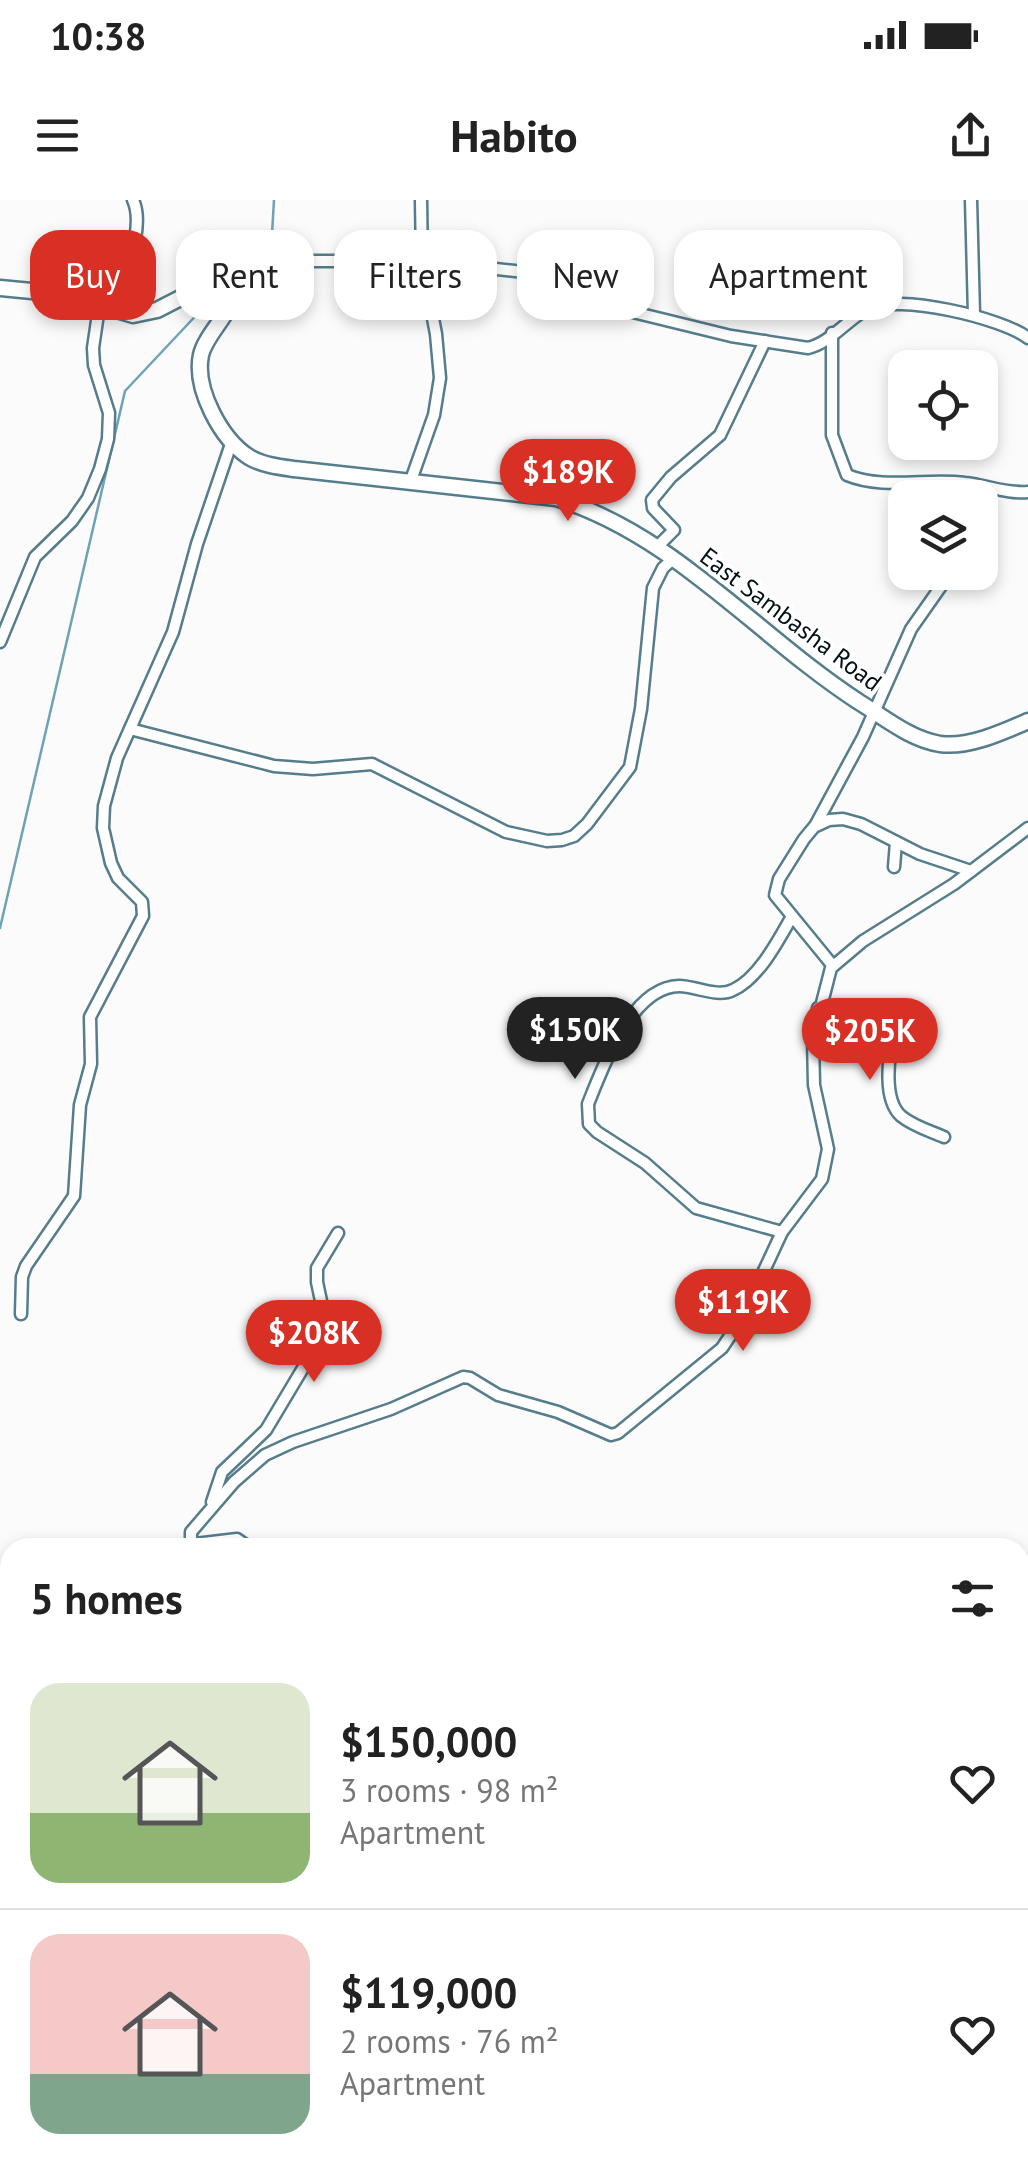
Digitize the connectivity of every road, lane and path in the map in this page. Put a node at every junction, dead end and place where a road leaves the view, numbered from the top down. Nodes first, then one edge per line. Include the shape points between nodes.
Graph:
1 (133, 200) edge
2 (421, 200) edge
3 (971, 200) edge
4 (135, 230) edge
5 (421, 230) edge
6 (497, 269) edge
7 (0, 288) edge
8 (30, 291) edge
9 (156, 310) edge
10 (974, 314) junction
11 (97, 320) edge
12 (433, 320) edge
13 (832, 334) junction
14 (1028, 338) edge
15 (765, 341) junction
16 (232, 441) junction
17 (888, 481) edge
18 (410, 483) junction
19 (998, 488) edge
20 (1028, 492) edge
21 (658, 546) junction
22 (674, 558) junction
23 (938, 590) edge
24 (0, 642) edge
25 (874, 712) junction
26 (1028, 721) edge
27 (130, 729) junction
28 (814, 827) junction
29 (1028, 828) edge
30 (896, 842) junction
31 (894, 866) dead end
32 (970, 871) junction
33 (791, 918) junction
34 (833, 966) junction
35 (818, 1008) junction
36 (944, 1137) dead end
37 (782, 1232) junction
38 (338, 1233) dead end
39 (21, 1314) dead end
40 (211, 1508) junction
41 (190, 1538) edge

1 - 4 street
2 - 5 street
3 - 10 street
6 - 15 street via 524,272 600,304
7 - 8 street
9 - 16 street via 196,290 230,282 234,288 234,300 210,331 200,358 204,390
10 - 13 street via 883,305
10 - 14 street
11 - 24 street via 94,365 108,404 108,439 97,479 72,521 35,557
12 - 18 street via 439,393
13 - 15 street via 808,348
13 - 17 street via 832,435 847,475
15 - 21 street via 720,435 652,500 674,528
16 - 18 street, East Sambasha Road via 274,466
16 - 27 street via 172,632
18 - 21 street, East Sambasha Road via 556,498 586,506
19 - 20 street
21 - 22 street, East Sambasha Road
22 - 25 street, East Sambasha Road
22 - 27 street via 653,588 630,767 588,824 562,840 506,832 372,764 274,766
23 - 25 street via 911,629
25 - 26 street, East Sambasha Road via 920,739 945,745
25 - 28 street
27 - 39 street via 109,782 103,828 118,878 142,902 143,916 90,1017 91,1064 80,1106 74,1196 26,1266
28 - 30 street via 850,820
28 - 33 street via 776,885 776,898
29 - 32 street
30 - 31 street
30 - 32 street
32 - 34 street
33 - 34 street
33 - 37 street via 735,989 674,986 641,1004 620,1034 587,1116 597,1132 696,1208
34 - 35 street
35 - 36 street via 891,1017 893,1104 900,1115
35 - 37 street via 814,1086 827,1165
37 - 40 street via 722,1348 618,1433 602,1433 463,1378 279,1448
38 - 40 street via 317,1268 325,1320 318,1342 266,1430 222,1472
40 - 41 street

